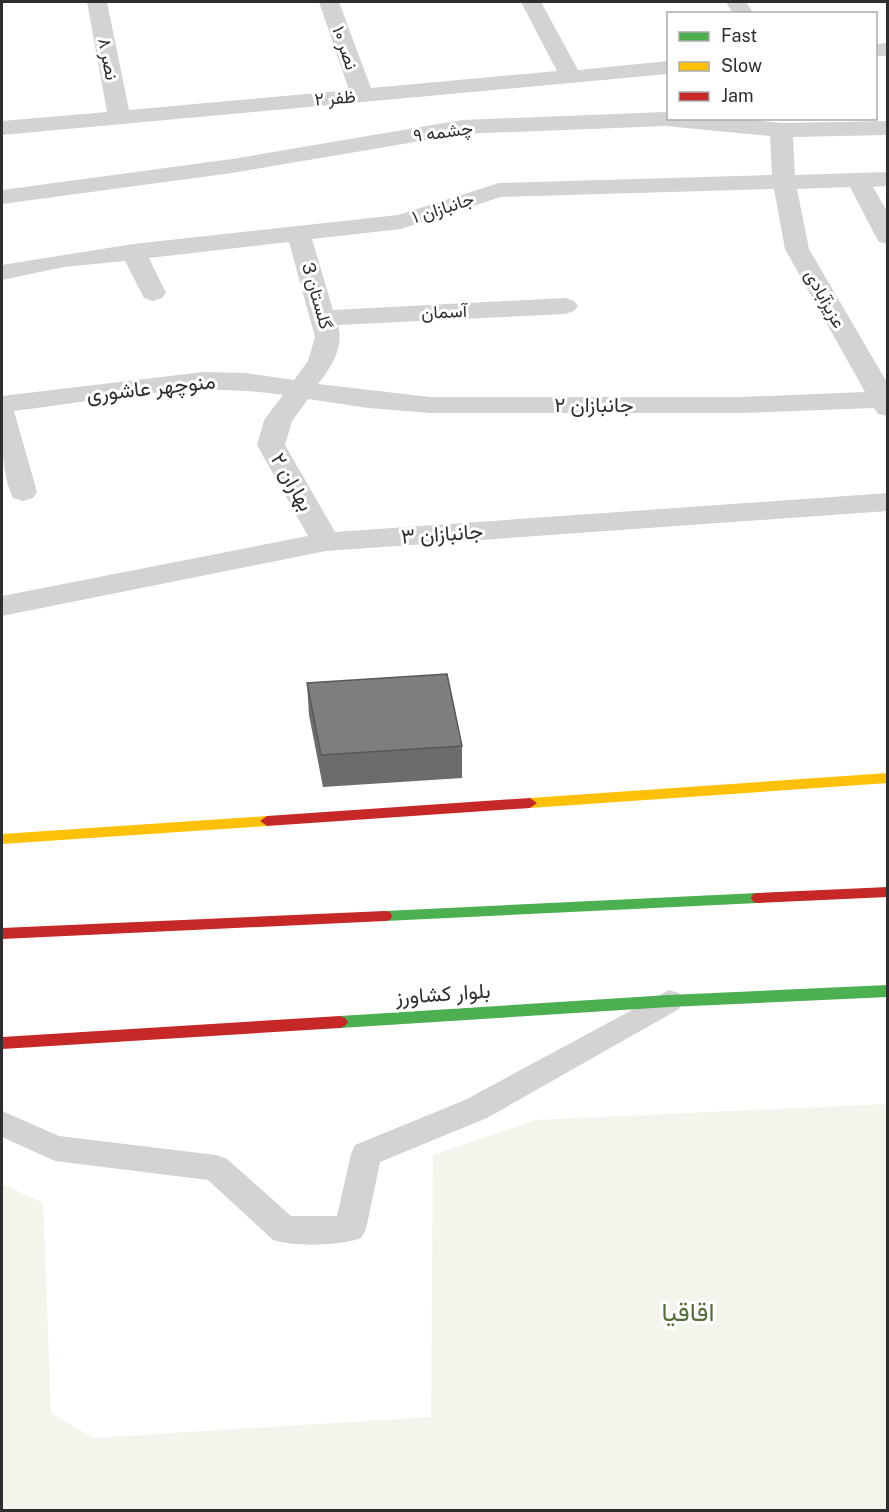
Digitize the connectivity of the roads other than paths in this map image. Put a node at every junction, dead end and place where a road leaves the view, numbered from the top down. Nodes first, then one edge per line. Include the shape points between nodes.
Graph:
1 (97, 2) edge
2 (329, 2) edge
3 (531, 2) edge
4 (667, 68) edge
5 (571, 77) junction
6 (362, 95) junction
7 (119, 117) junction
8 (667, 119) edge
9 (676, 120) edge
10 (2, 128) edge
11 (888, 128) edge
12 (782, 130) junction
13 (888, 179) edge
14 (858, 180) junction
15 (784, 182) junction
16 (2, 197) edge
17 (298, 232) junction
18 (888, 237) edge
19 (133, 251) junction
20 (2, 272) edge
21 (153, 293) dead end
22 (565, 306) dead end
23 (323, 318) junction
24 (300, 390) junction
25 (885, 402) edge
26 (2, 404) edge
27 (2, 413) edge
28 (23, 492) dead end
29 (888, 502) edge
30 (326, 542) junction
31 (2, 606) edge
32 (888, 778) edge
33 (2, 839) edge
34 (888, 892) edge
35 (2, 934) edge
36 (888, 991) edge
37 (669, 1002) junction
38 (2, 1043) edge
39 (2, 1123) edge

1 - 7 street, نصر ۸
2 - 6 street, نصر ۱۰
3 - 5 street
4 - 5 street, ظفر ۲
5 - 6 street, ظفر ۲
6 - 7 street, ظفر ۲
7 - 10 street, ظفر ۲
8 - 16 street, چشمه ۹ via 462,128 232,166
9 - 12 street, چشمه ۹
11 - 12 street, چشمه ۹
12 - 15 street, عزیزآبادی
13 - 14 street, جانبازان ۱
14 - 15 street, جانبازان ۱
14 - 18 street
15 - 17 street, جانبازان ۱ via 499,190 401,222
15 - 25 street, عزیزآبادی via 797,249
17 - 19 street, جانبازان ۱
17 - 23 street, گلستان 3
19 - 20 street, جانبازان ۱
19 - 21 street
22 - 23 street, آسمان
23 - 24 street, گلستان 3 via 328,338 321,362
24 - 25 street, جانبازان ۲ via 430,405
24 - 26 street, منوچهر عاشوری via 245,381 203,380
24 - 30 street, بهاران ۲ via 278,420 271,445
27 - 28 street
29 - 30 street, جانبازان ۳
30 - 31 street, جانبازان ۳
32 - 33 main road
34 - 35 main road
36 - 37 main road, بلوار کشاورز
37 - 38 main road, بلوار کشاورز
37 - 39 lane via 476,1109 366,1154 350,1229 284,1230 216,1168 55,1148

